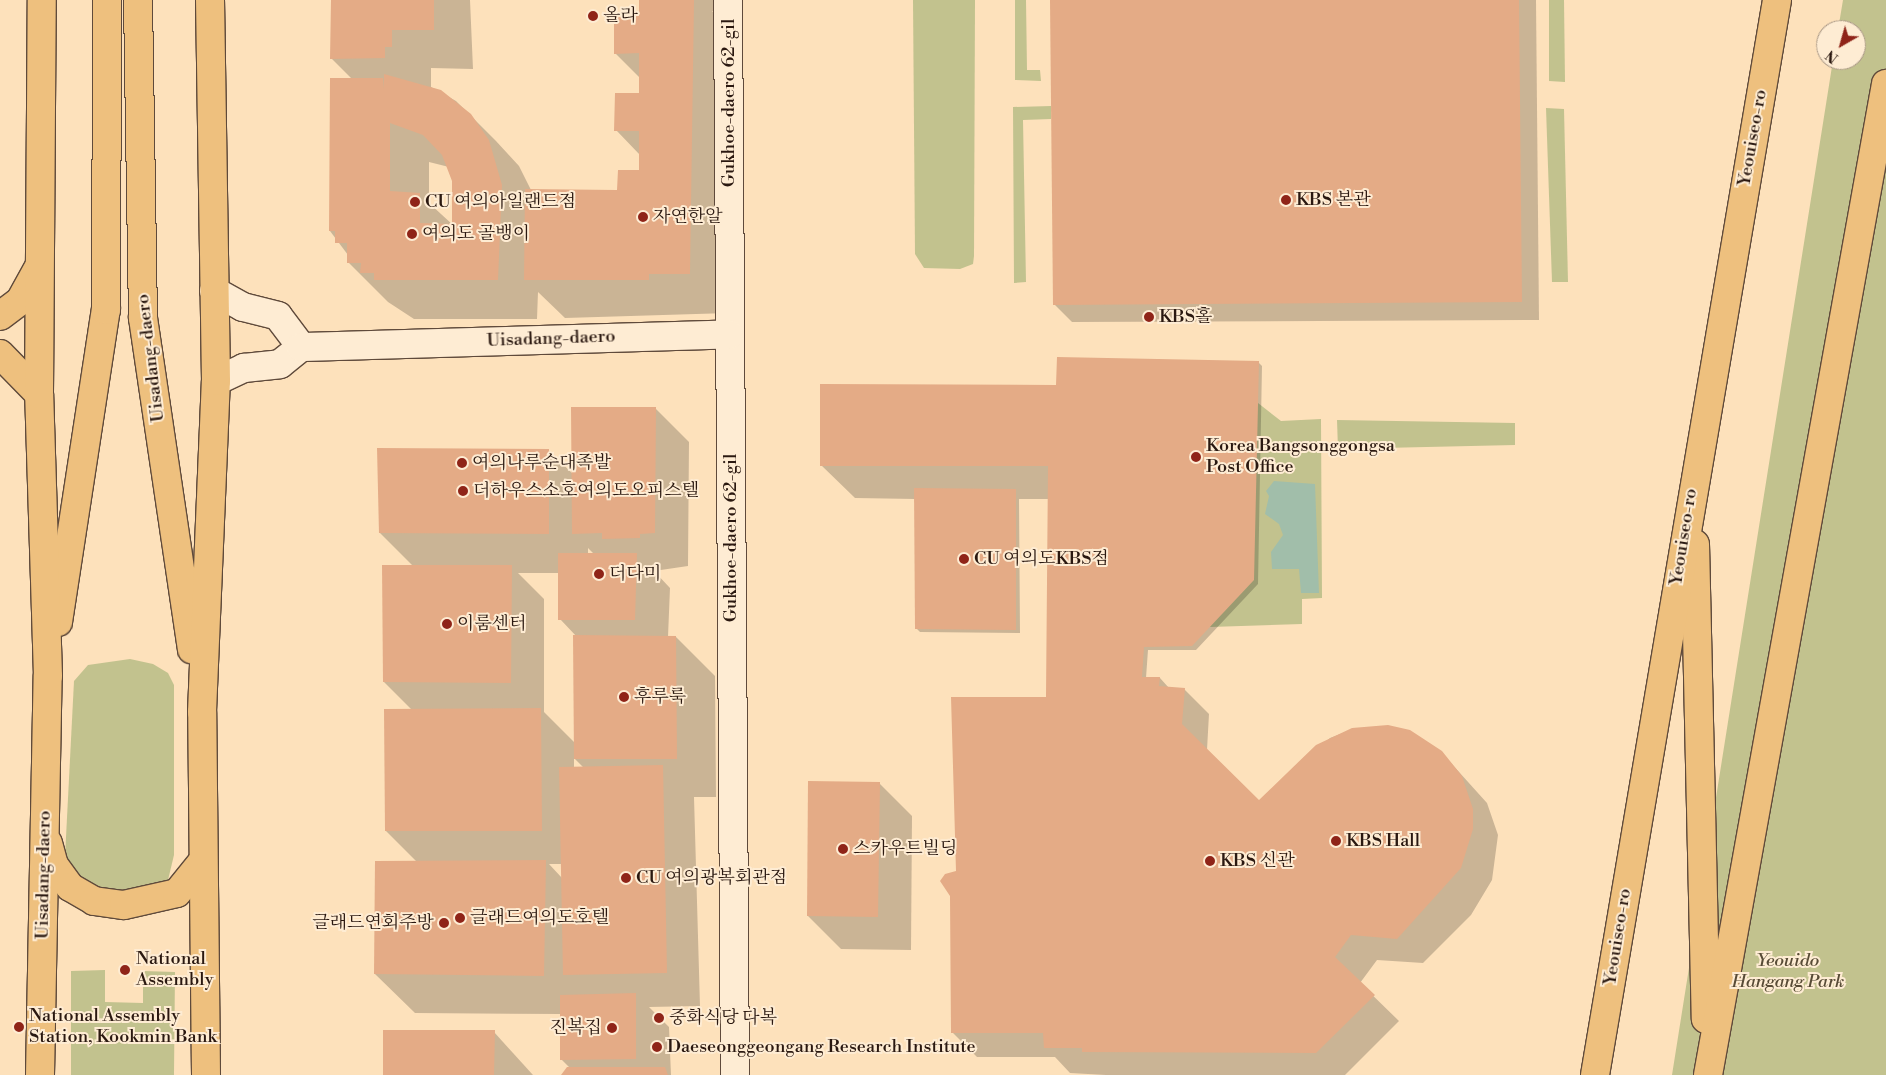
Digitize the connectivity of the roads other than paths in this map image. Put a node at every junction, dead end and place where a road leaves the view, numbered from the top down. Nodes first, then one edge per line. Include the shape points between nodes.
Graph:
1 (42, 0) edge
2 (106, 0) edge
3 (138, 0) edge
4 (210, 0) edge
5 (728, 0) edge
6 (1777, 0) edge
7 (1886, 84) edge
8 (40, 266) junction
9 (214, 290) junction
10 (0, 316) edge
11 (729, 334) junction
12 (307, 347) junction
13 (0, 354) edge
14 (216, 381) junction
15 (39, 394) junction
16 (1693, 478) junction
17 (48, 676) junction
18 (202, 712) junction
19 (45, 832) junction
20 (203, 861) junction
21 (40, 1075) edge
22 (206, 1075) edge
23 (735, 1075) edge
24 (1595, 1075) edge
25 (1708, 1075) edge

1 - 8 main road, Uisadang-daero
2 - 17 main road, Uisadang-daero via 106,310
3 - 18 main road, Uisadang-daero via 142,318
4 - 9 main road, Uisadang-daero
5 - 11 street, Gukhoe-daero 62-gil
6 - 16 main road, Yeouiseo-ro
7 - 25 main road
8 - 10 main road via 20,301
8 - 15 main road, Uisadang-daero
9 - 12 street via 242,307 278,316
9 - 14 main road, Uisadang-daero
11 - 12 street, Uisadang-daero
11 - 23 street, Gukhoe-daero 62-gil
12 - 14 street via 280,364 244,368
13 - 15 main road
14 - 18 main road, Uisadang-daero
15 - 17 main road, Uisadang-daero
16 - 24 main road, Yeouiseo-ro
16 - 25 main road
17 - 19 main road, Uisadang-daero
18 - 20 main road, Uisadang-daero
19 - 20 main road via 54,865 70,886 94,901 124,905 154,902 177,893
19 - 21 main road, Uisadang-daero
20 - 22 main road, Uisadang-daero

